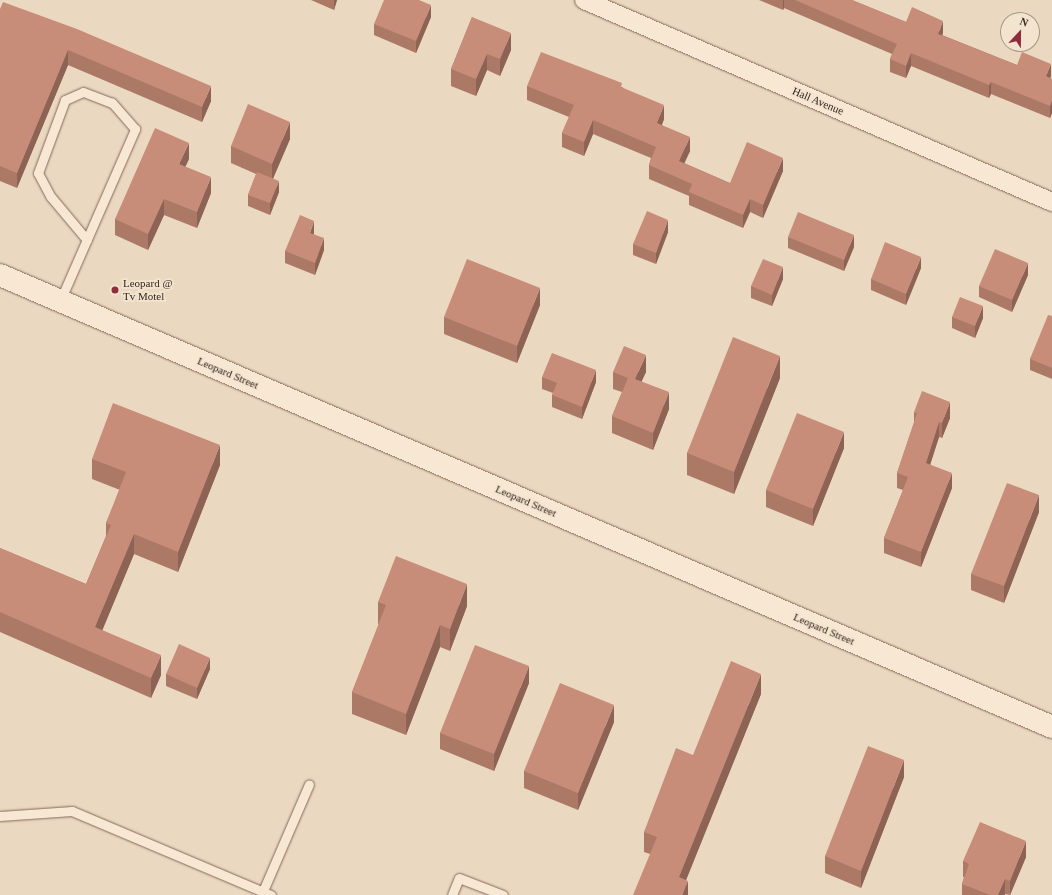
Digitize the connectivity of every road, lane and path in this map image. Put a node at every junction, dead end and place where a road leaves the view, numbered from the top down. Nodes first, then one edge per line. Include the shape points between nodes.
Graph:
1 (584, 0) edge
2 (1051, 200) edge
3 (87, 240) junction
4 (0, 275) edge
5 (60, 301) junction
6 (1052, 727) edge
7 (309, 784) dead end
8 (0, 816) edge
9 (267, 893) edge
10 (452, 895) edge
11 (503, 895) edge

1 - 2 street, Hall Avenue
3 - 3 lane via 135,129 112,103 83,92 65,100 38,173 51,197
3 - 5 lane
4 - 5 main road, Leopard Street
5 - 6 main road, Leopard Street
7 - 9 lane
8 - 9 lane via 72,811
10 - 11 lane via 459,878

